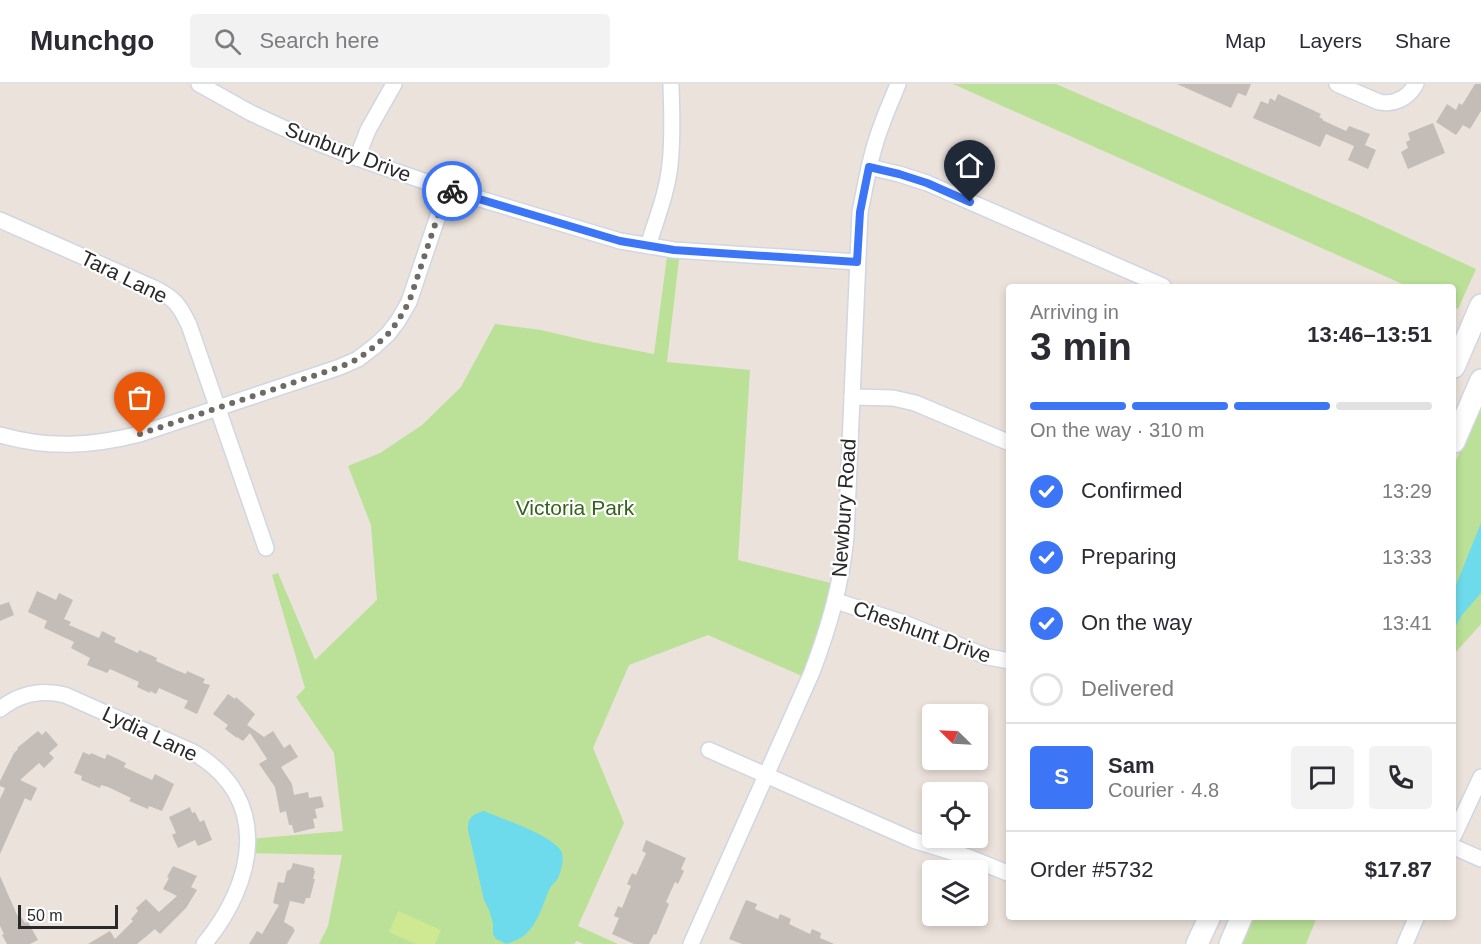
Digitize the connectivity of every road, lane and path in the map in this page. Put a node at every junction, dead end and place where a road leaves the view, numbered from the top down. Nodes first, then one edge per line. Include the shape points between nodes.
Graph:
1 (199, 84) edge
2 (394, 84) edge
3 (898, 84) edge
4 (1337, 84) edge
5 (1416, 84) edge
6 (671, 86) dead end
7 (357, 158) junction
8 (869, 167) junction
9 (447, 189) junction
10 (0, 220) edge
11 (648, 246) junction
12 (857, 262) junction
13 (1158, 284) edge
14 (1481, 305) edge
15 (1456, 362) edge
16 (1481, 380) edge
17 (852, 397) junction
18 (217, 408) junction
19 (0, 435) edge
20 (1456, 437) edge
21 (1006, 441) edge
22 (266, 548) dead end
23 (836, 601) junction
24 (1006, 660) edge
25 (0, 709) edge
26 (709, 750) dead end
27 (767, 775) junction
28 (1481, 777) edge
29 (1456, 832) edge
30 (1456, 848) edge
31 (1481, 859) edge
32 (1006, 872) edge
33 (1208, 920) edge
34 (1240, 920) edge
35 (1415, 920) edge
36 (204, 944) edge
37 (692, 944) edge
38 (1197, 944) edge
39 (1230, 944) edge
40 (1405, 944) edge

1 - 7 street, Sunbury Drive via 251,113
2 - 7 street
3 - 8 street, Newbury Road
4 - 5 street via 1390,103 1405,97
6 - 11 street via 670,168
7 - 9 street, Sunbury Drive
8 - 12 street, Newbury Road via 860,212
8 - 13 street via 927,183
9 - 11 street, Sunbury Drive
9 - 18 street via 409,302 388,334 358,359 340,367
10 - 18 street, Tara Lane via 169,296 182,309 189,325
11 - 12 street, Sunbury Drive
12 - 17 street, Newbury Road
14 - 15 main road
16 - 20 main road
17 - 21 street via 907,400
17 - 23 street, Newbury Road via 846,537
18 - 19 street via 140,434 83,445 33,443
18 - 22 street, Tara Lane
23 - 24 street, Cheshunt Drive
23 - 27 street, Newbury Road via 812,672
25 - 36 street, Lydia Lane via 26,694 61,694 193,752 225,778 244,815 248,853 232,901
26 - 27 street
27 - 32 street via 913,840
27 - 37 street, Newbury Road
28 - 29 street
30 - 31 street
33 - 38 main road
34 - 39 main road
35 - 40 street

